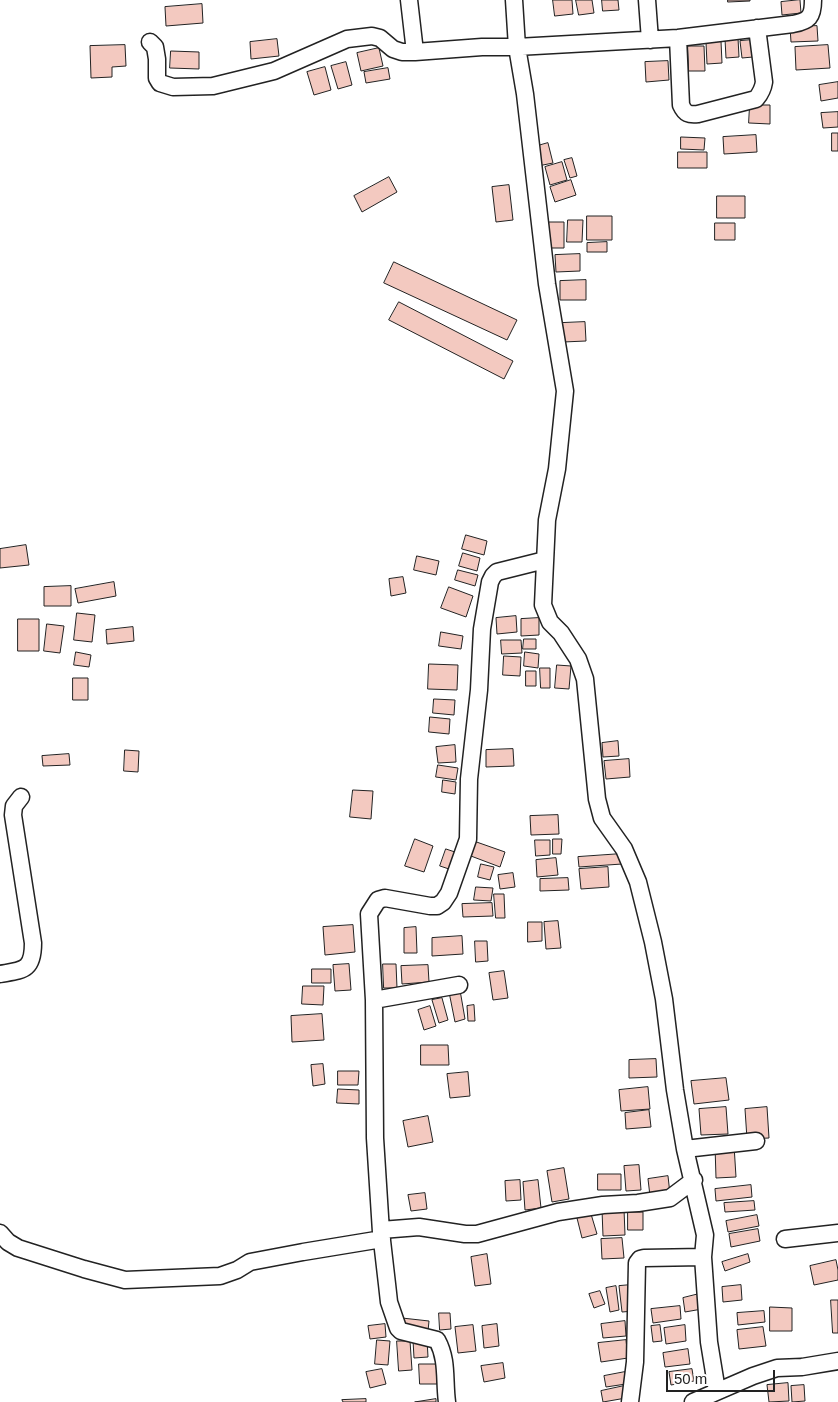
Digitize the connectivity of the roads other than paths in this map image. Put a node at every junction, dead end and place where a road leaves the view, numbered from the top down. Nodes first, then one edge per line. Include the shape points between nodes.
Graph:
1 (409, 0) edge
2 (514, 0) edge
3 (647, 0) edge
4 (813, 0) edge
5 (757, 28) junction
6 (678, 38) junction
7 (650, 40) junction
8 (150, 42) dead end
9 (517, 47) junction
10 (415, 52) junction
11 (545, 560) junction
12 (21, 797) dead end
13 (0, 974) edge
14 (459, 985) dead end
15 (374, 1000) junction
16 (756, 1140) dead end
17 (685, 1150) junction
18 (694, 1180) junction
19 (838, 1232) edge
20 (0, 1233) edge
21 (381, 1235) junction
22 (785, 1239) dead end
23 (703, 1257) junction
24 (838, 1361) edge
25 (717, 1391) junction
26 (447, 1402) edge
27 (630, 1402) edge
28 (693, 1402) edge

1 - 10 street
2 - 9 street
3 - 7 street
4 - 5 street via 812,13 805,21
5 - 6 street
5 - 6 street via 764,82 760,94 756,98 698,114 688,115 681,105
6 - 7 street
7 - 9 street
8 - 10 street via 155,48 157,78 160,83 173,87 214,86 274,71 347,39 372,36 380,38 393,49
9 - 10 street
9 - 11 street via 565,391 557,469 547,520
11 - 15 street via 492,576 482,630 469,779 468,839 443,902 430,906 385,898 378,900 369,914
11 - 17 street via 544,605 550,622 578,659 584,679 602,818 624,849 646,908 664,999
12 - 13 street via 12,814 33,956 20,970
14 - 15 street
15 - 21 street via 375,1138
16 - 17 street
17 - 18 street
18 - 21 street via 670,1198 558,1212 477,1234 419,1227
18 - 23 street via 705,1234
19 - 22 street
20 - 21 street via 18,1248 125,1280 220,1276 250,1262
21 - 26 street via 389,1302 398,1328 437,1340 444,1358
23 - 25 street via 709,1342
23 - 27 street via 644,1258 637,1263 635,1362
24 - 25 street via 777,1368
25 - 28 street

